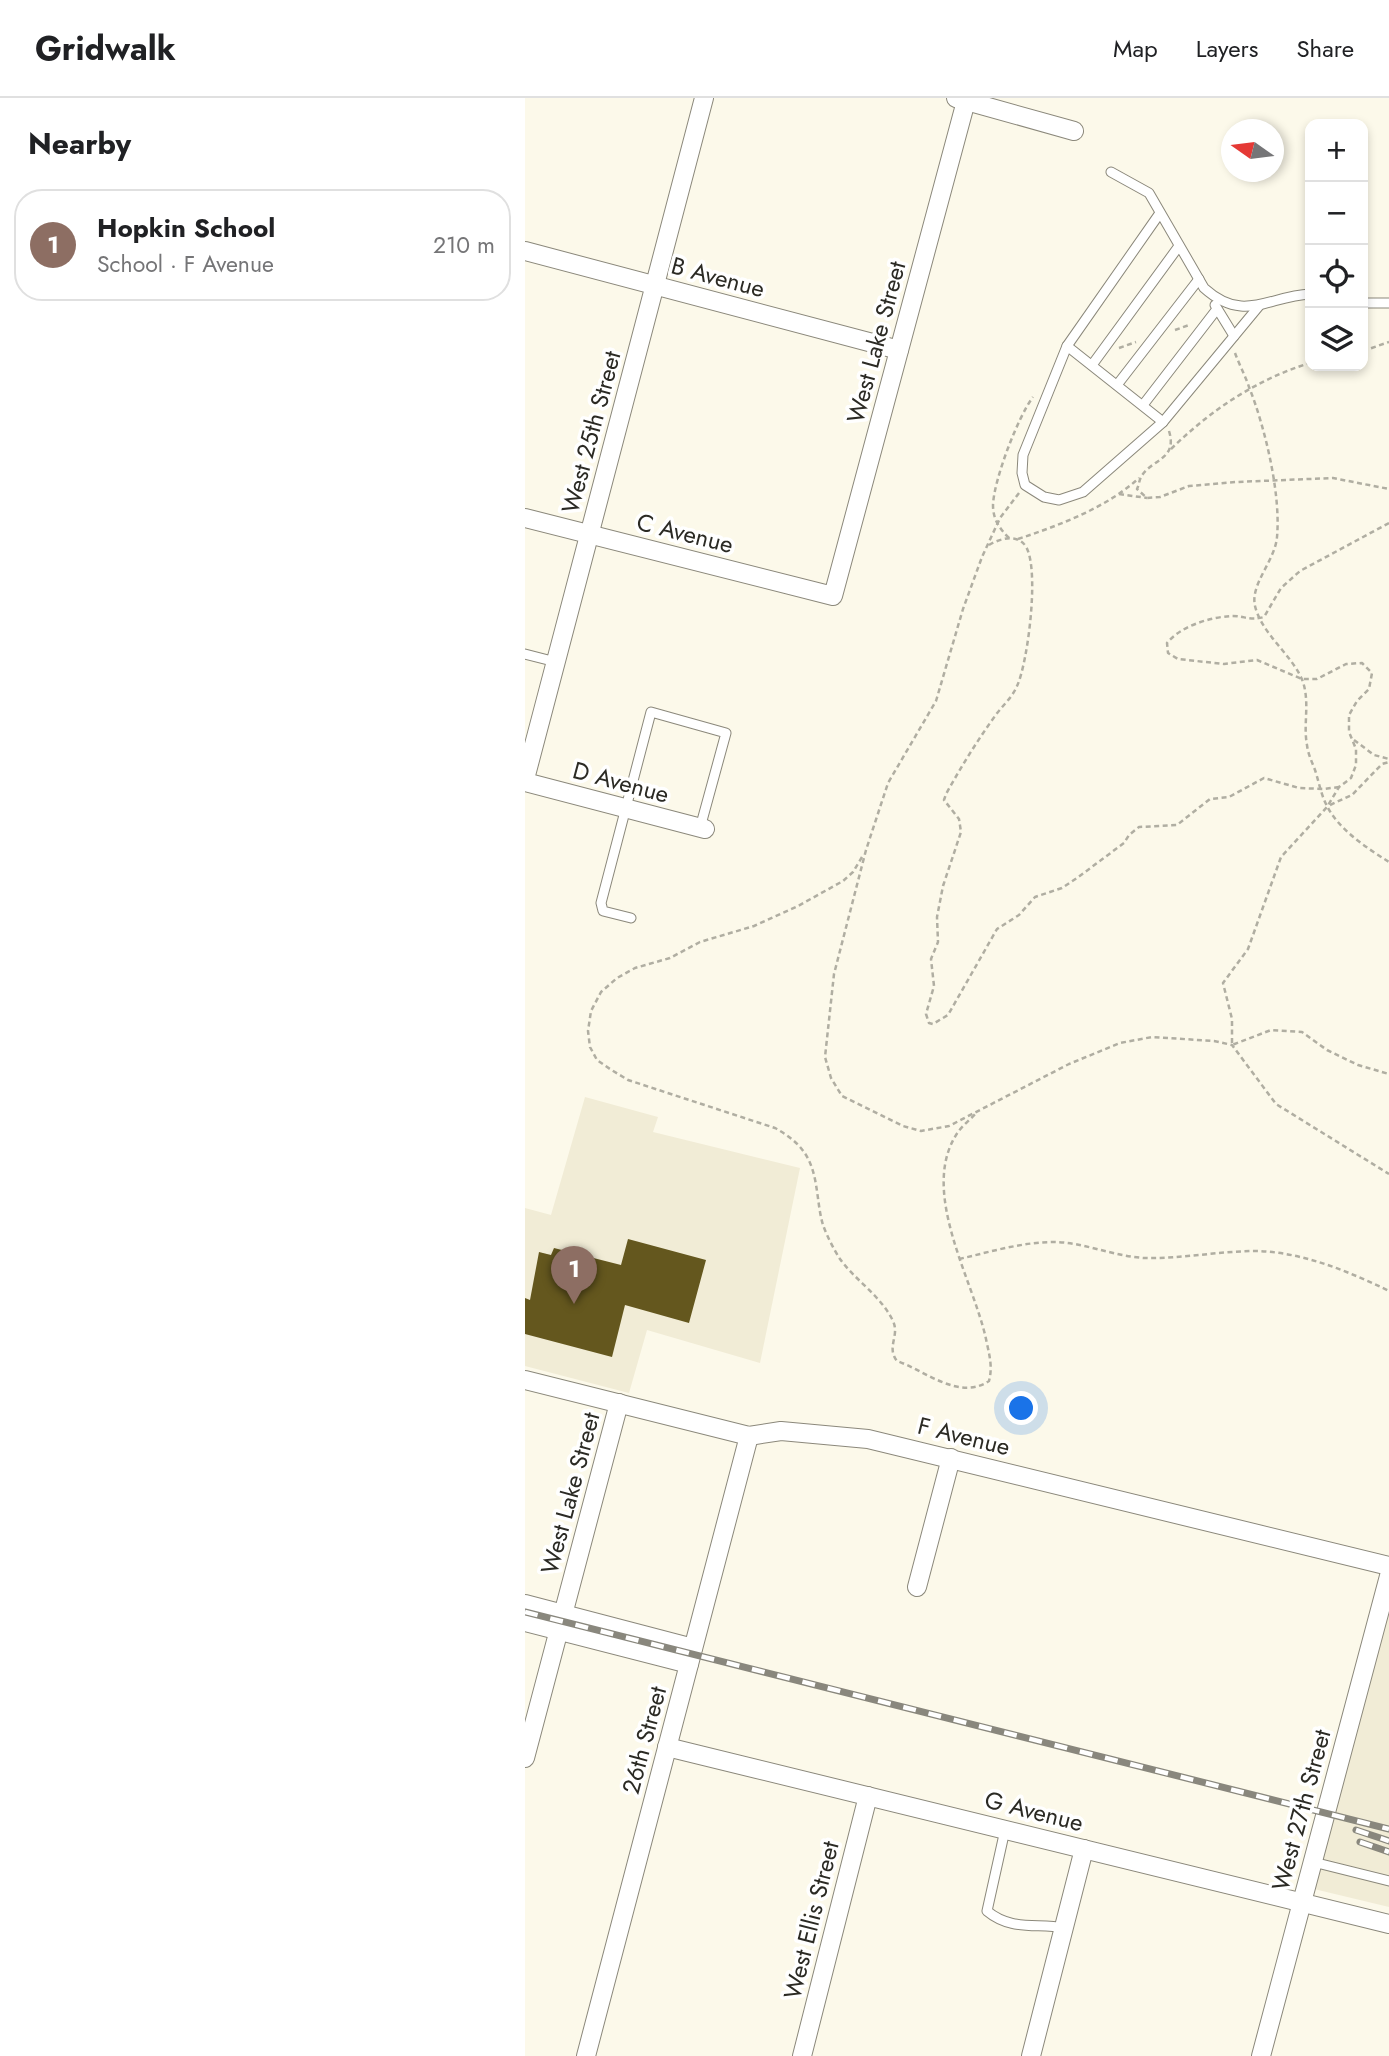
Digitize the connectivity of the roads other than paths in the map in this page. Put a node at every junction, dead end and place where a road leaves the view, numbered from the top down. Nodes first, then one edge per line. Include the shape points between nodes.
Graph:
1 (704, 98) edge
2 (961, 99) edge
3 (1074, 131) dead end
4 (1111, 172) dead end
5 (1160, 214) junction
6 (1179, 246) junction
7 (525, 251) edge
8 (1202, 283) junction
9 (655, 285) junction
10 (1305, 294) edge
11 (1368, 303) edge
12 (1389, 303) edge
13 (1259, 306) junction
14 (1217, 309) junction
15 (1234, 341) junction
16 (1067, 345) junction
17 (899, 350) junction
18 (1092, 365) junction
19 (1117, 385) junction
20 (1143, 405) junction
21 (1163, 422) junction
22 (525, 518) edge
23 (589, 535) junction
24 (833, 596) joint
25 (525, 654) edge
26 (556, 662) junction
27 (525, 780) edge
28 (625, 808) junction
29 (702, 828) joint
30 (631, 918) dead end
31 (525, 1380) edge
32 (619, 1404) junction
33 (749, 1436) junction
34 (951, 1458) junction
35 (1389, 1566) edge
36 (1389, 1576) edge
37 (917, 1587) dead end
38 (525, 1604) edge
39 (525, 1622) edge
40 (561, 1622) junction
41 (691, 1656) junction
42 (667, 1747) junction
43 (525, 1758) edge
44 (868, 1796) junction
45 (1005, 1830) junction
46 (1084, 1849) junction
47 (1313, 1862) junction
48 (1389, 1881) edge
49 (1302, 1902) junction
50 (1389, 1924) edge
51 (1064, 1928) junction
52 (586, 2056) edge
53 (802, 2056) edge
54 (1031, 2056) edge
55 (1261, 2056) edge

1 - 9 street, West 25th Street
2 - 3 street
2 - 17 street, West Lake Street
4 - 5 lane via 1149,193
5 - 6 lane
5 - 16 lane
6 - 8 lane
6 - 18 lane
7 - 9 street, B Avenue
8 - 13 lane via 1227,303
8 - 14 lane
8 - 19 lane
9 - 17 street, B Avenue
9 - 23 street, West 25th Street
10 - 13 lane
11 - 12 lane
13 - 15 lane
14 - 15 lane
14 - 20 lane
15 - 21 lane
16 - 18 lane
16 - 21 lane via 1023,455 1025,485 1044,497 1071,498
17 - 24 street, West Lake Street
18 - 19 lane
19 - 20 lane
20 - 21 lane
22 - 23 street, C Avenue
23 - 24 street, C Avenue
23 - 26 street, West 25th Street
25 - 26 lane
26 - 27 street, West 25th Street
27 - 28 street, D Avenue
28 - 29 street, D Avenue
28 - 29 lane via 651,712 726,733
28 - 30 lane via 601,903 603,911
31 - 32 street, F Avenue
32 - 33 street, F Avenue
32 - 40 street, West Lake Street
33 - 34 street, F Avenue via 781,1431 868,1439
33 - 41 street, 26th Street
34 - 35 street, F Avenue
34 - 37 street
36 - 47 street, West 27th Street
38 - 40 street
39 - 40 street
40 - 41 street
40 - 43 street, West Lake Street
41 - 42 street, 26th Street
42 - 44 street, G Avenue
42 - 52 street, 26th Street
44 - 45 street, G Avenue
44 - 53 street, West Ellis Street
45 - 46 street, G Avenue
45 - 51 lane via 987,1911 1007,1924
46 - 49 street, G Avenue
46 - 51 street
47 - 48 lane
47 - 49 street, West 27th Street
49 - 50 street, G Avenue
49 - 55 street, West 27th Street
51 - 54 street

